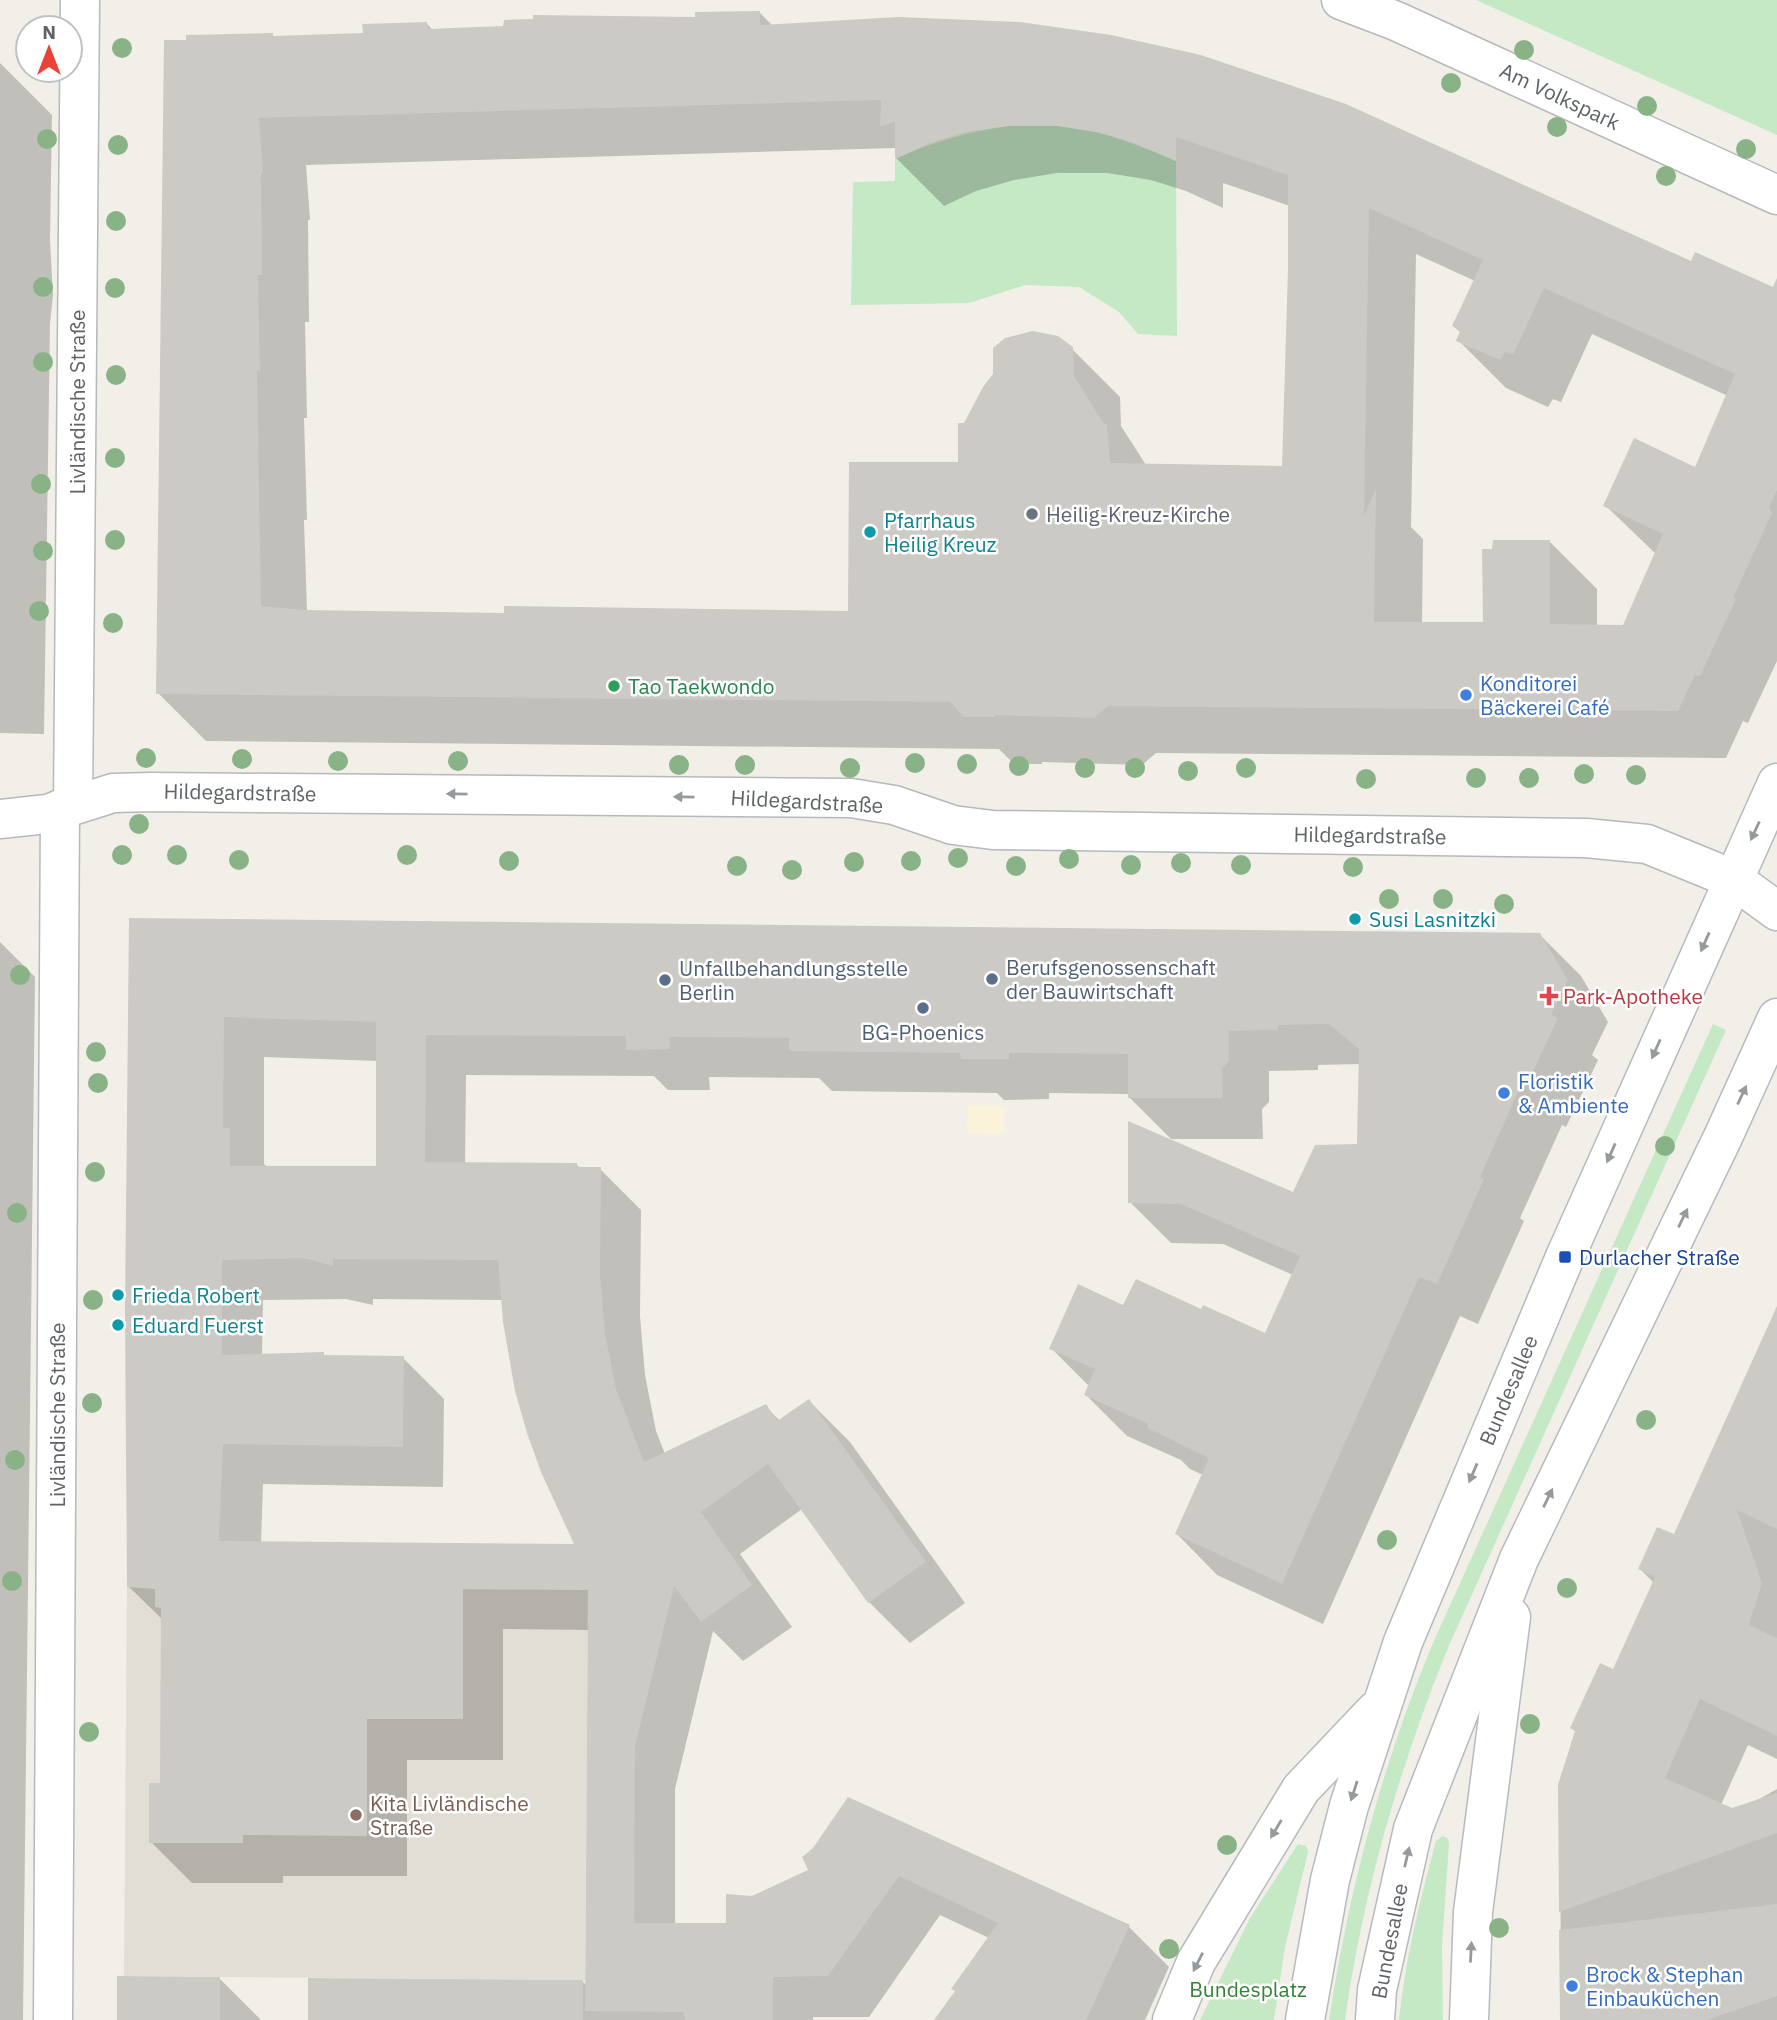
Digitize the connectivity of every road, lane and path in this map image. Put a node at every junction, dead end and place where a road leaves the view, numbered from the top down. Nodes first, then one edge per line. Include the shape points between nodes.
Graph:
1 (80, 0) edge
2 (1341, 0) edge
3 (1777, 195) edge
4 (1777, 783) edge
5 (67, 807) junction
6 (0, 819) edge
7 (1733, 880) junction
8 (1777, 911) edge
9 (1777, 1018) edge
10 (1519, 1559) junction
11 (1383, 1703) junction
12 (53, 2020) edge
13 (1172, 2020) edge
14 (1305, 2020) edge
15 (1375, 2020) edge
16 (1469, 2020) edge

1 - 5 street, Livländische Straße
2 - 3 street, Am Volkspark
4 -> 7 street, Bundesallee
5 - 6 street, Hildegardstraße via 32,817
7 -> 5 street, Hildegardstraße via 1647,844 1598,839 993,830 953,825 894,805 851,798 152,792 113,793
5 - 12 street, Livländische Straße
7 - 8 street, Hildegardstraße
7 -> 11 street, Bundesallee via 1565,1257 1403,1642
10 -> 9 street, Bundesallee
15 -> 10 street, Bundesallee via 1377,1990 1413,1829
16 -> 10 street via 1473,1912
11 -> 13 street via 1301,1789 1196,1962
11 -> 14 street, Bundesallee via 1330,1880

